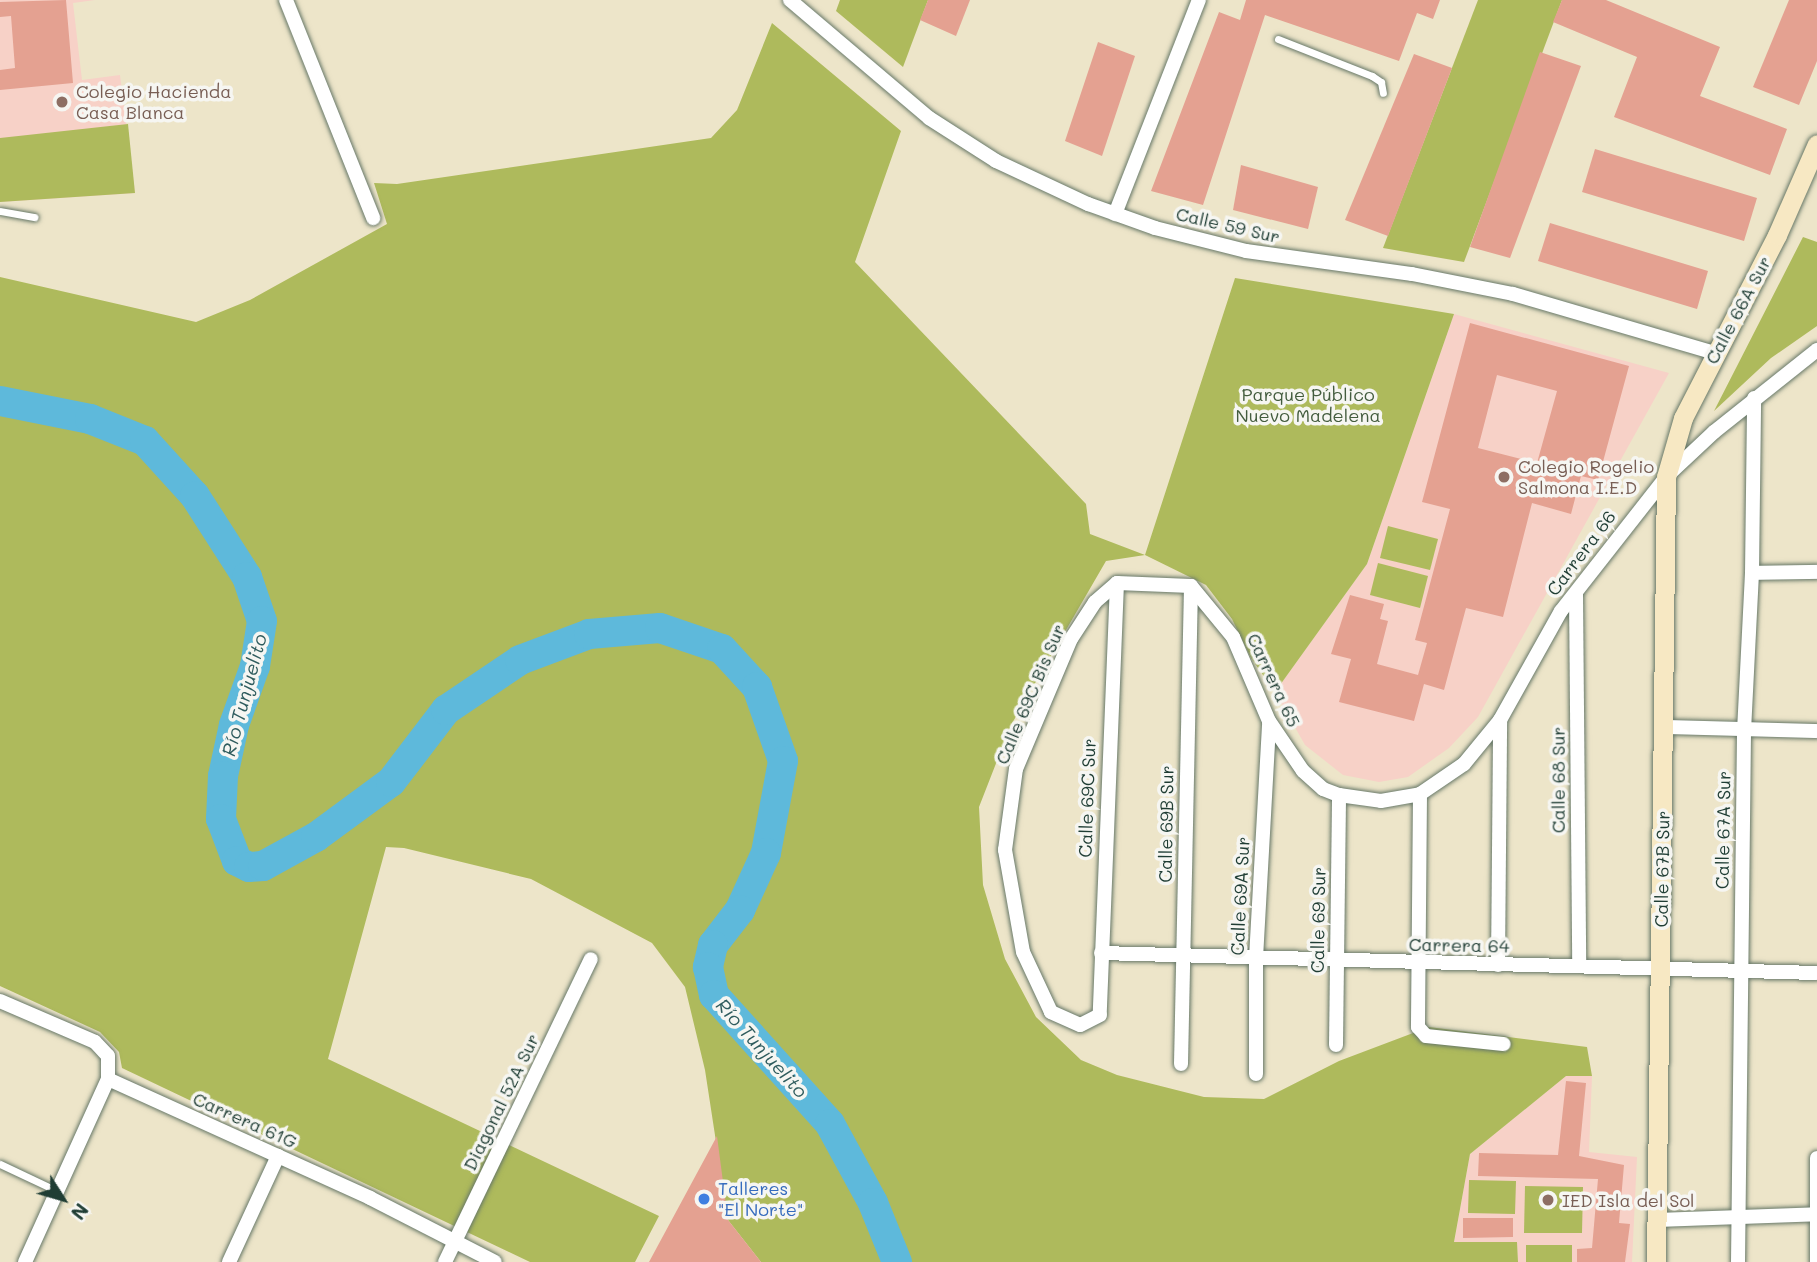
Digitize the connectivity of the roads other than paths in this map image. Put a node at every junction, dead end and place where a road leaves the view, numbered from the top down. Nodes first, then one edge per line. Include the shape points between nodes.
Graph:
1 (286, 0) edge
2 (790, 0) edge
3 (1199, 0) edge
4 (1278, 39) dead end
5 (1383, 93) dead end
6 (1817, 144) edge
7 (0, 211) edge
8 (1115, 214) junction
9 (34, 217) dead end
10 (373, 218) dead end
11 (1817, 350) edge
12 (1715, 353) junction
13 (1754, 398) junction
14 (1666, 477) junction
15 (1817, 572) edge
16 (1752, 573) junction
17 (1117, 583) junction
18 (1191, 586) junction
19 (1576, 594) junction
20 (1500, 720) junction
21 (1269, 721) junction
22 (1665, 727) junction
23 (1744, 731) junction
24 (1817, 731) edge
25 (1420, 794) junction
26 (1339, 795) junction
27 (1101, 953) junction
28 (1182, 954) junction
29 (1256, 958) junction
30 (591, 959) dead end
31 (1337, 960) junction
32 (1418, 964) junction
33 (1498, 965) junction
34 (1579, 966) junction
35 (1660, 968) junction
36 (1741, 970) junction
37 (1817, 973) edge
38 (0, 1001) edge
39 (1100, 1015) joint
40 (1504, 1044) dead end
41 (1336, 1045) dead end
42 (1181, 1064) dead end
43 (1256, 1074) dead end
44 (108, 1079) junction
45 (278, 1156) junction
46 (1817, 1158) edge
47 (0, 1164) edge
48 (57, 1191) junction
49 (1737, 1214) junction
50 (1816, 1214) edge
51 (1657, 1220) junction
52 (456, 1239) junction
53 (25, 1262) edge
54 (229, 1262) edge
55 (445, 1262) edge
56 (495, 1262) edge
57 (1656, 1262) edge
58 (1738, 1262) edge
59 (1817, 1262) edge

1 - 10 street
2 - 8 street, Calle 59 Sur via 887,87 957,136 1029,177
3 - 8 street
4 - 5 lane via 1372,76 1381,82
6 - 12 street, Calle 66A Sur via 1773,244
7 - 9 lane
8 - 12 street, Calle 59 Sur via 1246,251 1412,274 1513,294
11 - 13 street, Carrera 66
12 - 14 street, Calle 66A Sur via 1677,431
13 - 14 street, Carrera 66
13 - 16 street, Calle 67A Sur
14 - 19 street, Carrera 66
14 - 22 street, Calle 67B Sur
15 - 16 street
16 - 23 street, Calle 67A Sur
17 - 18 street
17 - 27 street, Calle 69C Sur
17 - 39 street, Calle 69C Bis Sur via 1096,602 1071,639 1021,757 1005,850 1023,952 1045,1004 1071,1024 1091,1023
18 - 21 street, Carrera 65 via 1233,637
18 - 28 street, Calle 69B Sur
19 - 20 street, Carrera 66 via 1535,654
19 - 34 street, Calle 68 Sur
20 - 25 street, Carrera 65 via 1464,764
20 - 33 street
21 - 26 street, Carrera 65 via 1303,771 1323,789
21 - 29 street, Calle 69A Sur
22 - 23 street
22 - 35 street, Calle 67B Sur
23 - 24 street
23 - 36 street, Calle 67A Sur
25 - 26 street, Carrera 65 via 1381,801
25 - 32 street
26 - 31 street, Calle 69 Sur
27 - 28 street, Carrera 64
27 - 39 street, Calle 69C Sur
28 - 29 street, Carrera 64
28 - 42 street, Calle 69B Sur
29 - 31 street, Carrera 64
29 - 43 street, Calle 69A Sur
30 - 52 street, Diagonal 52A Sur
31 - 32 street, Carrera 64
31 - 41 street, Calle 69 Sur
32 - 33 street, Carrera 64
32 - 40 street via 1418,1027 1426,1037
33 - 34 street, Carrera 64
34 - 35 street, Carrera 64
35 - 36 street, Carrera 64
35 - 51 street, Calle 67B Sur
36 - 37 street, Carrera 64
36 - 49 street, Calle 67A Sur
38 - 44 street via 95,1042 108,1056
44 - 45 street, Carrera 61G
44 - 48 street
45 - 52 street, Carrera 61G
45 - 54 street
46 - 50 street
47 - 48 lane
48 - 53 street
49 - 50 street
49 - 51 street
49 - 58 street, Calle 67A Sur
50 - 59 street
51 - 57 street, Calle 67B Sur
52 - 55 street, Diagonal 52A Sur
52 - 56 street, Carrera 61G

